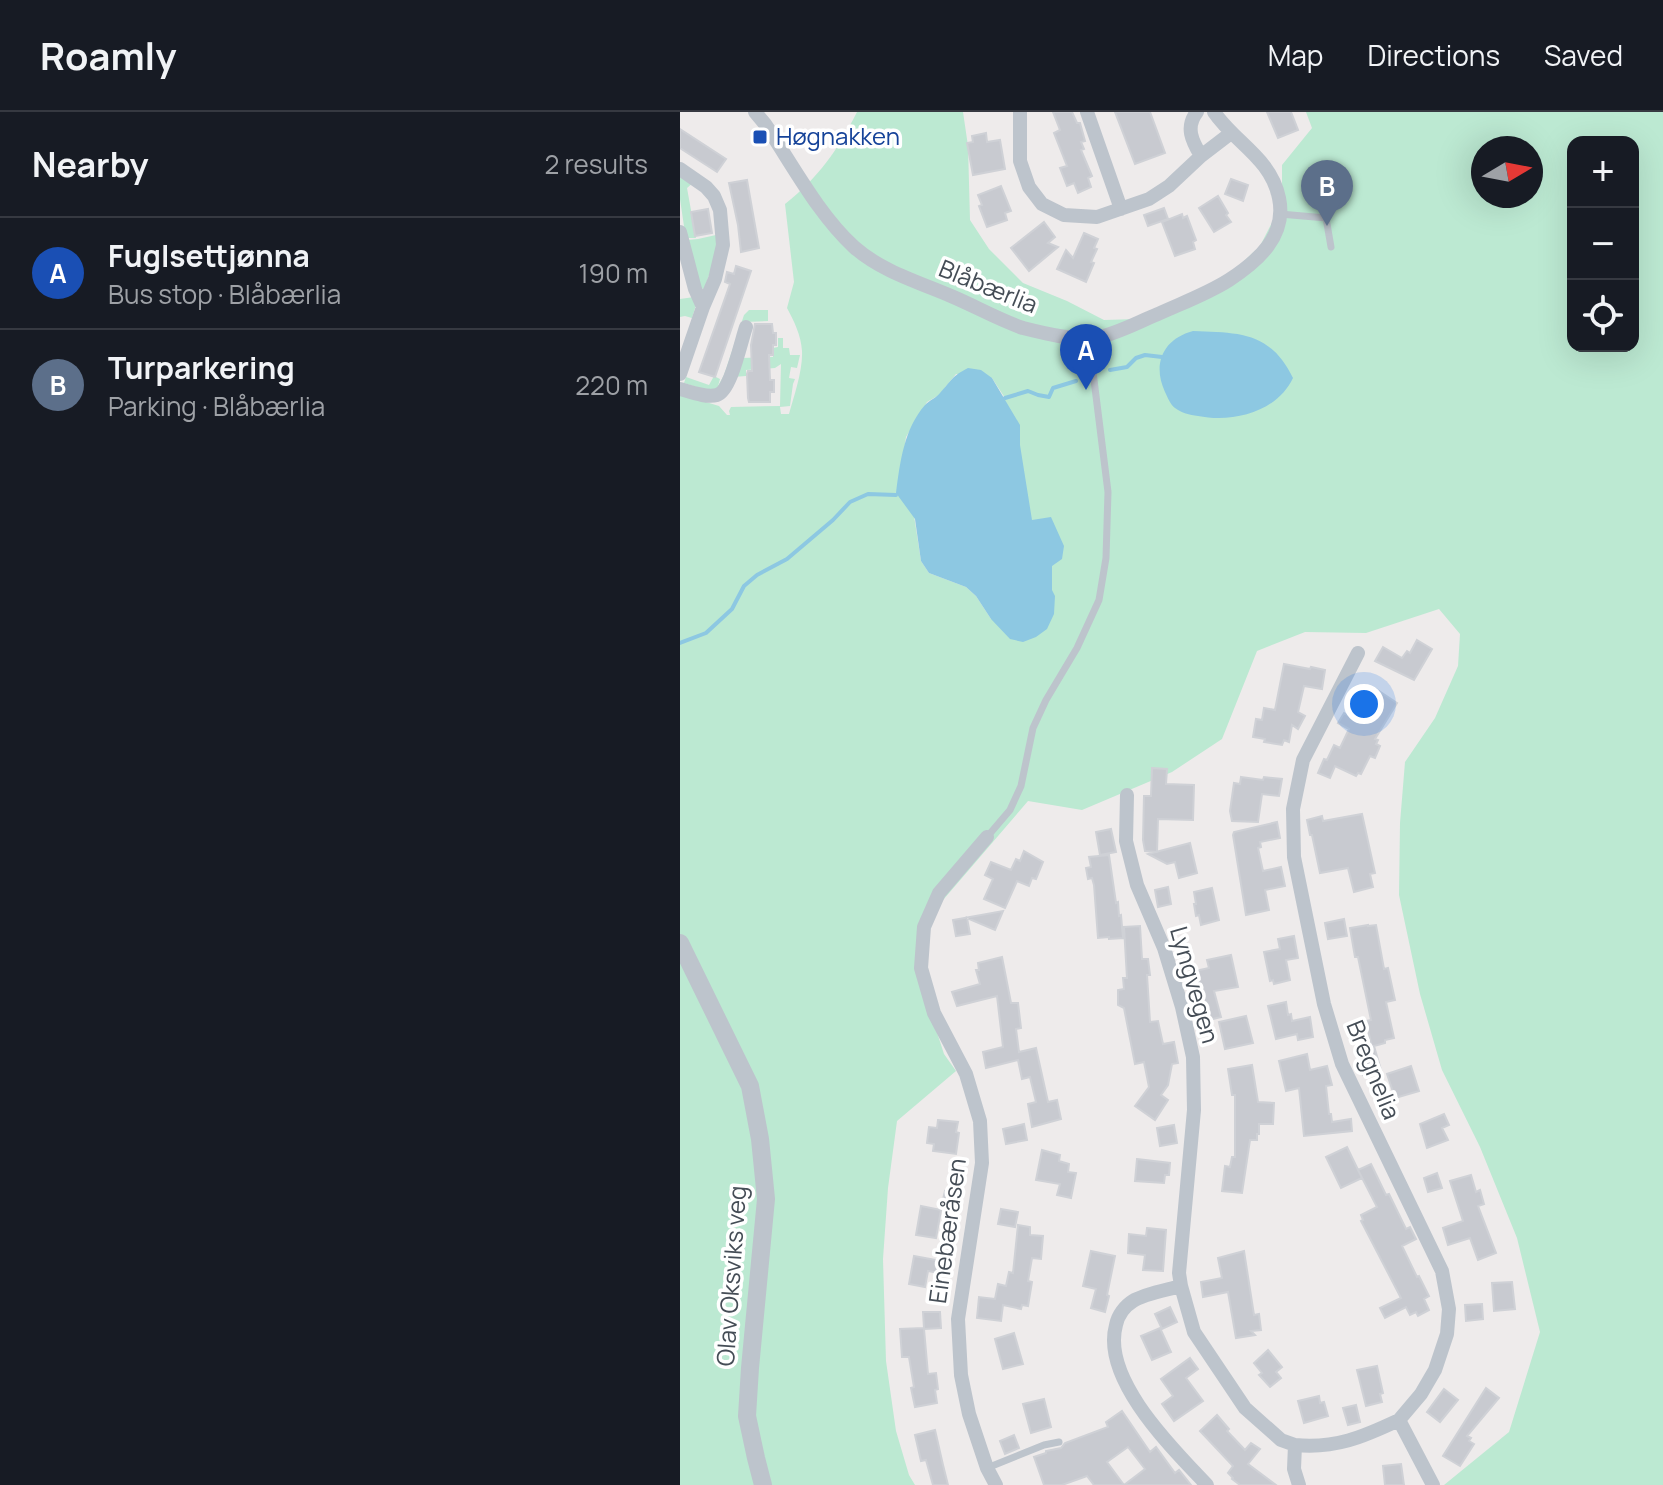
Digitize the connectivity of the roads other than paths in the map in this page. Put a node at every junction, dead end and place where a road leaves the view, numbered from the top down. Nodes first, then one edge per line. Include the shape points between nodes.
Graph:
1 (755, 112) edge
2 (1020, 112) edge
3 (1087, 112) edge
4 (1197, 112) edge
5 (1214, 112) edge
6 (1231, 133) junction
7 (1201, 156) junction
8 (680, 169) edge
9 (1121, 209) junction
10 (1280, 214) junction
11 (680, 232) edge
12 (1331, 247) dead end
13 (703, 307) junction
14 (746, 327) dead end
15 (1087, 338) junction
16 (680, 374) edge
17 (680, 389) edge
18 (1358, 653) dead end
19 (1127, 795) dead end
20 (987, 837) joint
21 (680, 943) edge
22 (1181, 1286) junction
23 (1399, 1420) junction
24 (1059, 1442) dead end
25 (1295, 1445) junction
26 (987, 1468) junction
27 (763, 1485) edge
28 (996, 1485) edge
29 (1207, 1485) edge
30 (1299, 1485) edge
31 (1433, 1485) edge

1 - 15 street, Blåbærlia via 831,224 877,264 1021,327
2 - 9 street via 1020,161 1042,204 1064,215 1086,217
3 - 9 street
4 - 7 street via 1190,131
5 - 6 street
6 - 7 street
6 - 10 street via 1266,166 1280,198
7 - 9 street via 1169,186
8 - 13 street via 706,187 720,210 721,254
10 - 12 lane via 1326,218
10 - 15 street, Blåbærlia via 1264,253 1215,289 1128,327
11 - 13 street
13 - 16 street
14 - 17 street via 720,395
15 - 20 lane via 1108,492 1099,600 1033,728 1021,786 1010,810
18 - 23 street, Bregnelia via 1303,760 1293,809 1294,857 1342,1064 1442,1271 1447,1334 1435,1370
19 - 22 street, Lyngvegen via 1126,841 1137,885 1164,948 1193,1057
20 - 26 street, Einebæråsen via 939,893 924,927 921,968 934,1013 966,1074 980,1121 982,1163 958,1319 961,1375
21 - 27 street, Olav Oksviks veg via 750,1086 760,1139 766,1199 747,1416
22 - 25 street, Lyngvegen via 1194,1332 1245,1408 1281,1440
22 - 29 street via 1134,1300 1118,1315 1114,1356 1158,1433
23 - 25 street via 1343,1443
23 - 31 street
24 - 26 lane
25 - 30 street
26 - 28 street, Einebæråsen

